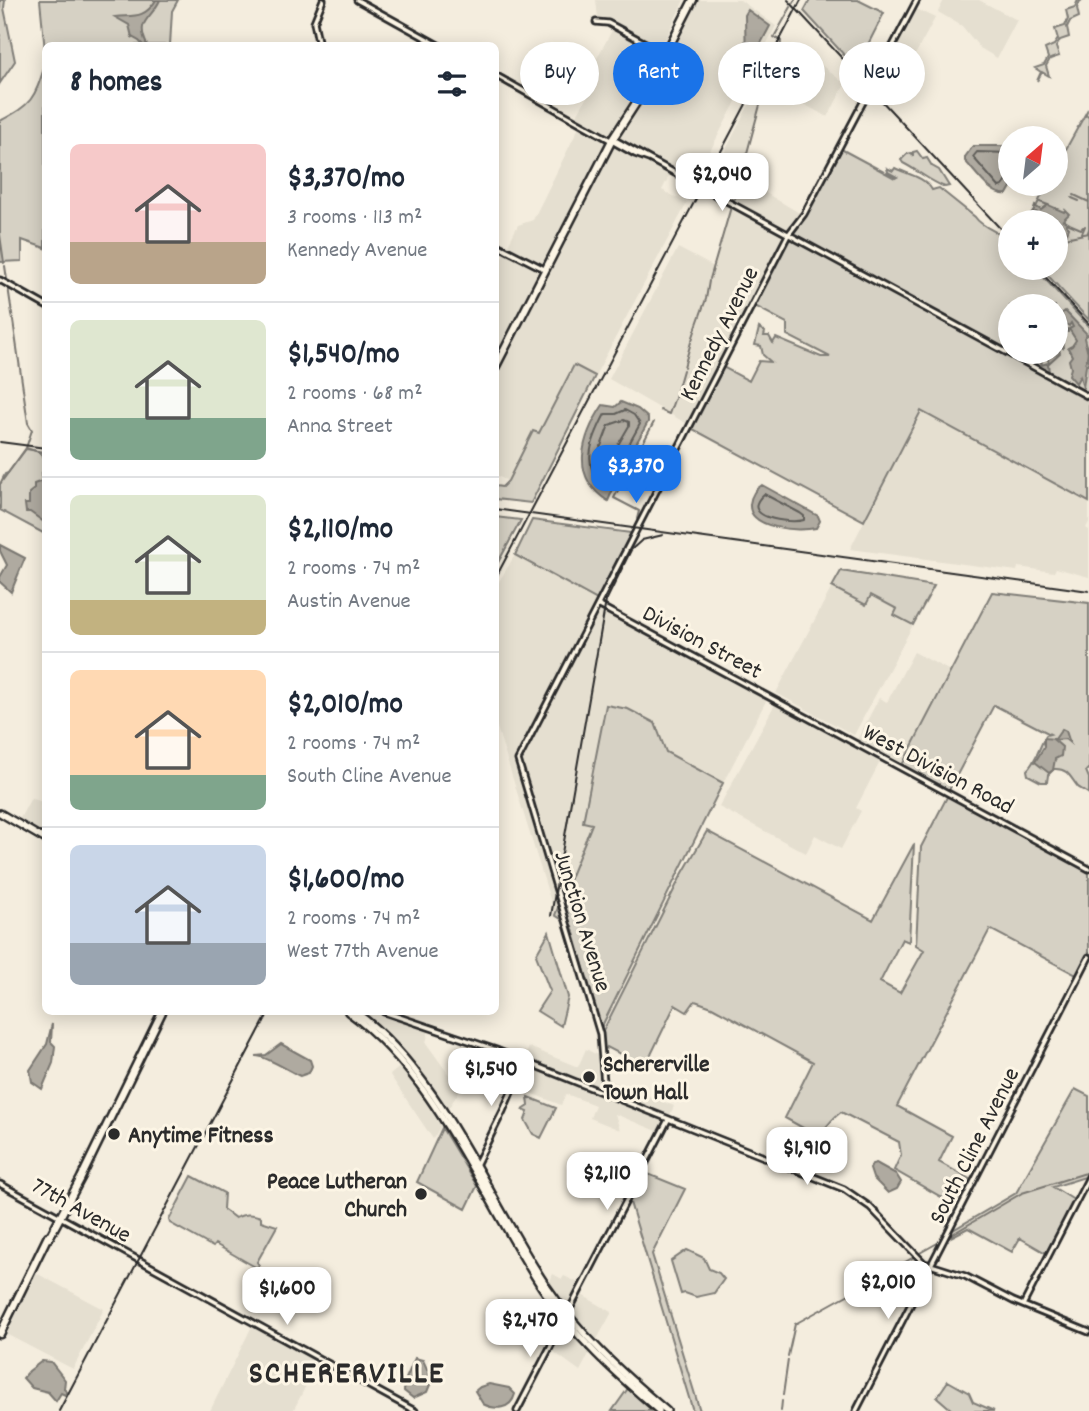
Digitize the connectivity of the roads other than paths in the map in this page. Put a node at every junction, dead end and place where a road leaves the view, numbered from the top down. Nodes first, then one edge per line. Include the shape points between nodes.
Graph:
1 (323, 0) edge
2 (357, 0) edge
3 (692, 0) edge
4 (917, 0) edge
5 (596, 22) dead end
6 (318, 42) edge
7 (433, 42) edge
8 (643, 42) edge
9 (670, 42) edge
10 (499, 77) edge
11 (633, 105) edge
12 (612, 140) junction
13 (788, 235) junction
14 (499, 246) edge
15 (546, 270) junction
16 (0, 280) edge
17 (42, 304) edge
18 (499, 360) edge
19 (1089, 397) edge
20 (598, 605) junction
21 (773, 698) joint
22 (518, 760) joint
23 (0, 813) edge
24 (42, 839) edge
25 (1089, 869) edge
26 (1089, 957) edge
27 (161, 1015) edge
28 (352, 1015) edge
29 (360, 1015) edge
30 (393, 1015) edge
31 (524, 1062) junction
32 (605, 1095) junction
33 (668, 1120) junction
34 (473, 1167) junction
35 (1089, 1177) edge
36 (0, 1184) edge
37 (60, 1216) junction
38 (930, 1266) junction
39 (1023, 1305) junction
40 (566, 1317) junction
41 (1089, 1332) edge
42 (0, 1334) edge
43 (415, 1411) edge
44 (517, 1411) edge
45 (659, 1411) edge
46 (667, 1411) edge
47 (856, 1411) edge

1 - 6 street via 314,22
2 - 7 street
3 - 9 highway
4 - 13 street, Kennedy Avenue via 804,214
5 - 8 street via 608,23
10 - 12 street
11 - 12 highway
12 - 13 street
12 - 15 highway
13 - 19 street
13 - 20 street, Kennedy Avenue
14 - 15 street
15 - 18 highway
16 - 17 street
20 - 21 street, Division Street
20 - 22 street, Kennedy Avenue
21 - 25 street, West Division Road
22 - 32 street, Junction Avenue via 600,1034
23 - 24 main road
26 - 38 street, South Cline Avenue
27 - 37 highway via 126,1093
28 - 34 main road via 405,1065
29 - 34 main road via 414,1068
30 - 31 street
31 - 32 street
31 - 34 street
32 - 33 street
33 - 38 street via 848,1191
33 - 40 street
34 - 40 main road via 529,1268
35 - 39 street
36 - 37 street, 77th Avenue
37 - 42 highway
37 - 43 street, 77th Avenue
38 - 39 street via 965,1276
38 - 47 street, South Cline Avenue
39 - 41 street
40 - 44 street
40 - 45 main road via 594,1353
40 - 46 main road

